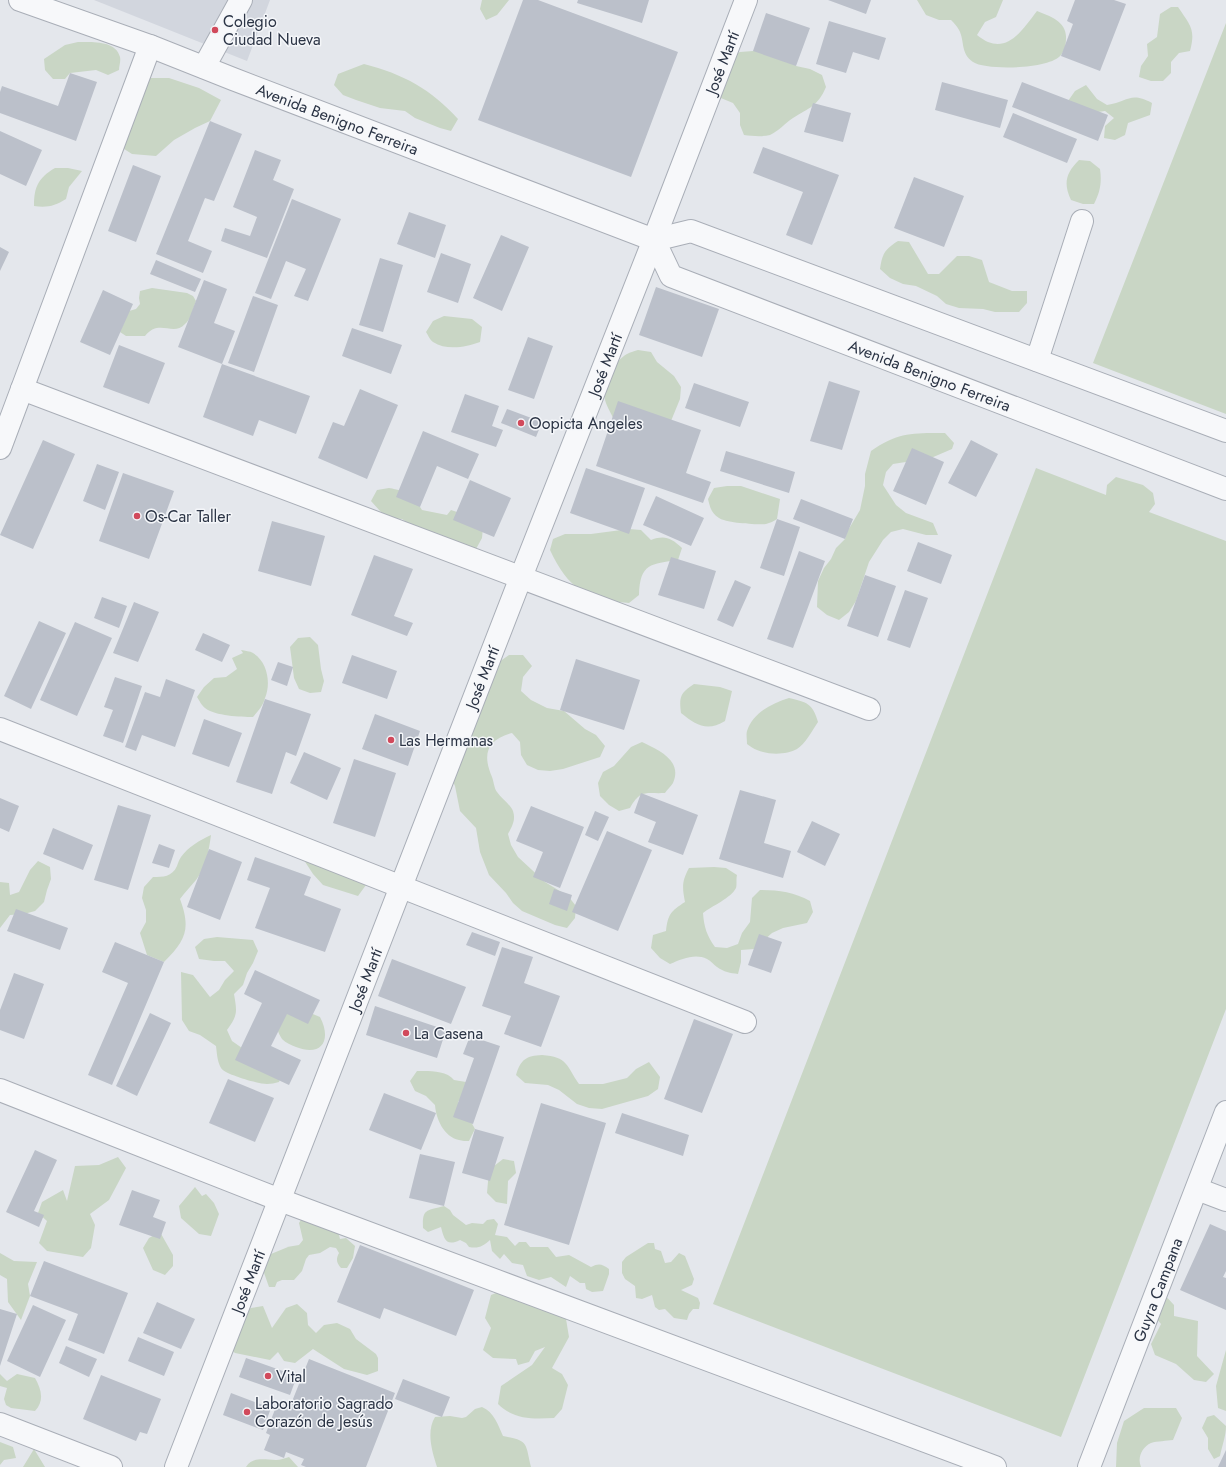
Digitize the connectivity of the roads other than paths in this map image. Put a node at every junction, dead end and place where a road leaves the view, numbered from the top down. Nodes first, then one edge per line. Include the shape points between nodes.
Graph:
1 (20, 0) edge
2 (241, 0) edge
3 (746, 0) edge
4 (150, 46) junction
5 (204, 67) junction
6 (1082, 221) dead end
7 (654, 240) junction
8 (1037, 360) junction
9 (22, 389) junction
10 (1226, 431) edge
11 (0, 448) edge
12 (1226, 489) edge
13 (521, 578) junction
14 (869, 709) dead end
15 (0, 729) edge
16 (401, 887) junction
17 (745, 1022) dead end
18 (0, 1090) edge
19 (1226, 1112) edge
20 (1196, 1189) junction
21 (280, 1200) junction
22 (1226, 1200) edge
23 (0, 1424) edge
24 (111, 1467) edge
25 (176, 1467) edge
26 (995, 1467) edge
27 (1089, 1467) edge

1 - 4 street, Avenida Benigno Ferreira
2 - 5 street
3 - 7 street, José Martí
4 - 5 street, Avenida Benigno Ferreira
4 - 9 street
5 - 7 street, Avenida Benigno Ferreira
6 - 8 street
7 - 8 street via 691,231
7 - 12 street, Avenida Benigno Ferreira via 672,276
7 - 13 street, José Martí
8 - 10 street
9 - 11 street
9 - 13 street
13 - 14 street
13 - 16 street, José Martí
15 - 16 street
16 - 17 street
16 - 21 street, José Martí
18 - 21 street
19 - 20 street, Guyra Campana
20 - 22 street
20 - 27 street, Guyra Campana
21 - 25 street, José Martí
21 - 26 street
23 - 24 street

